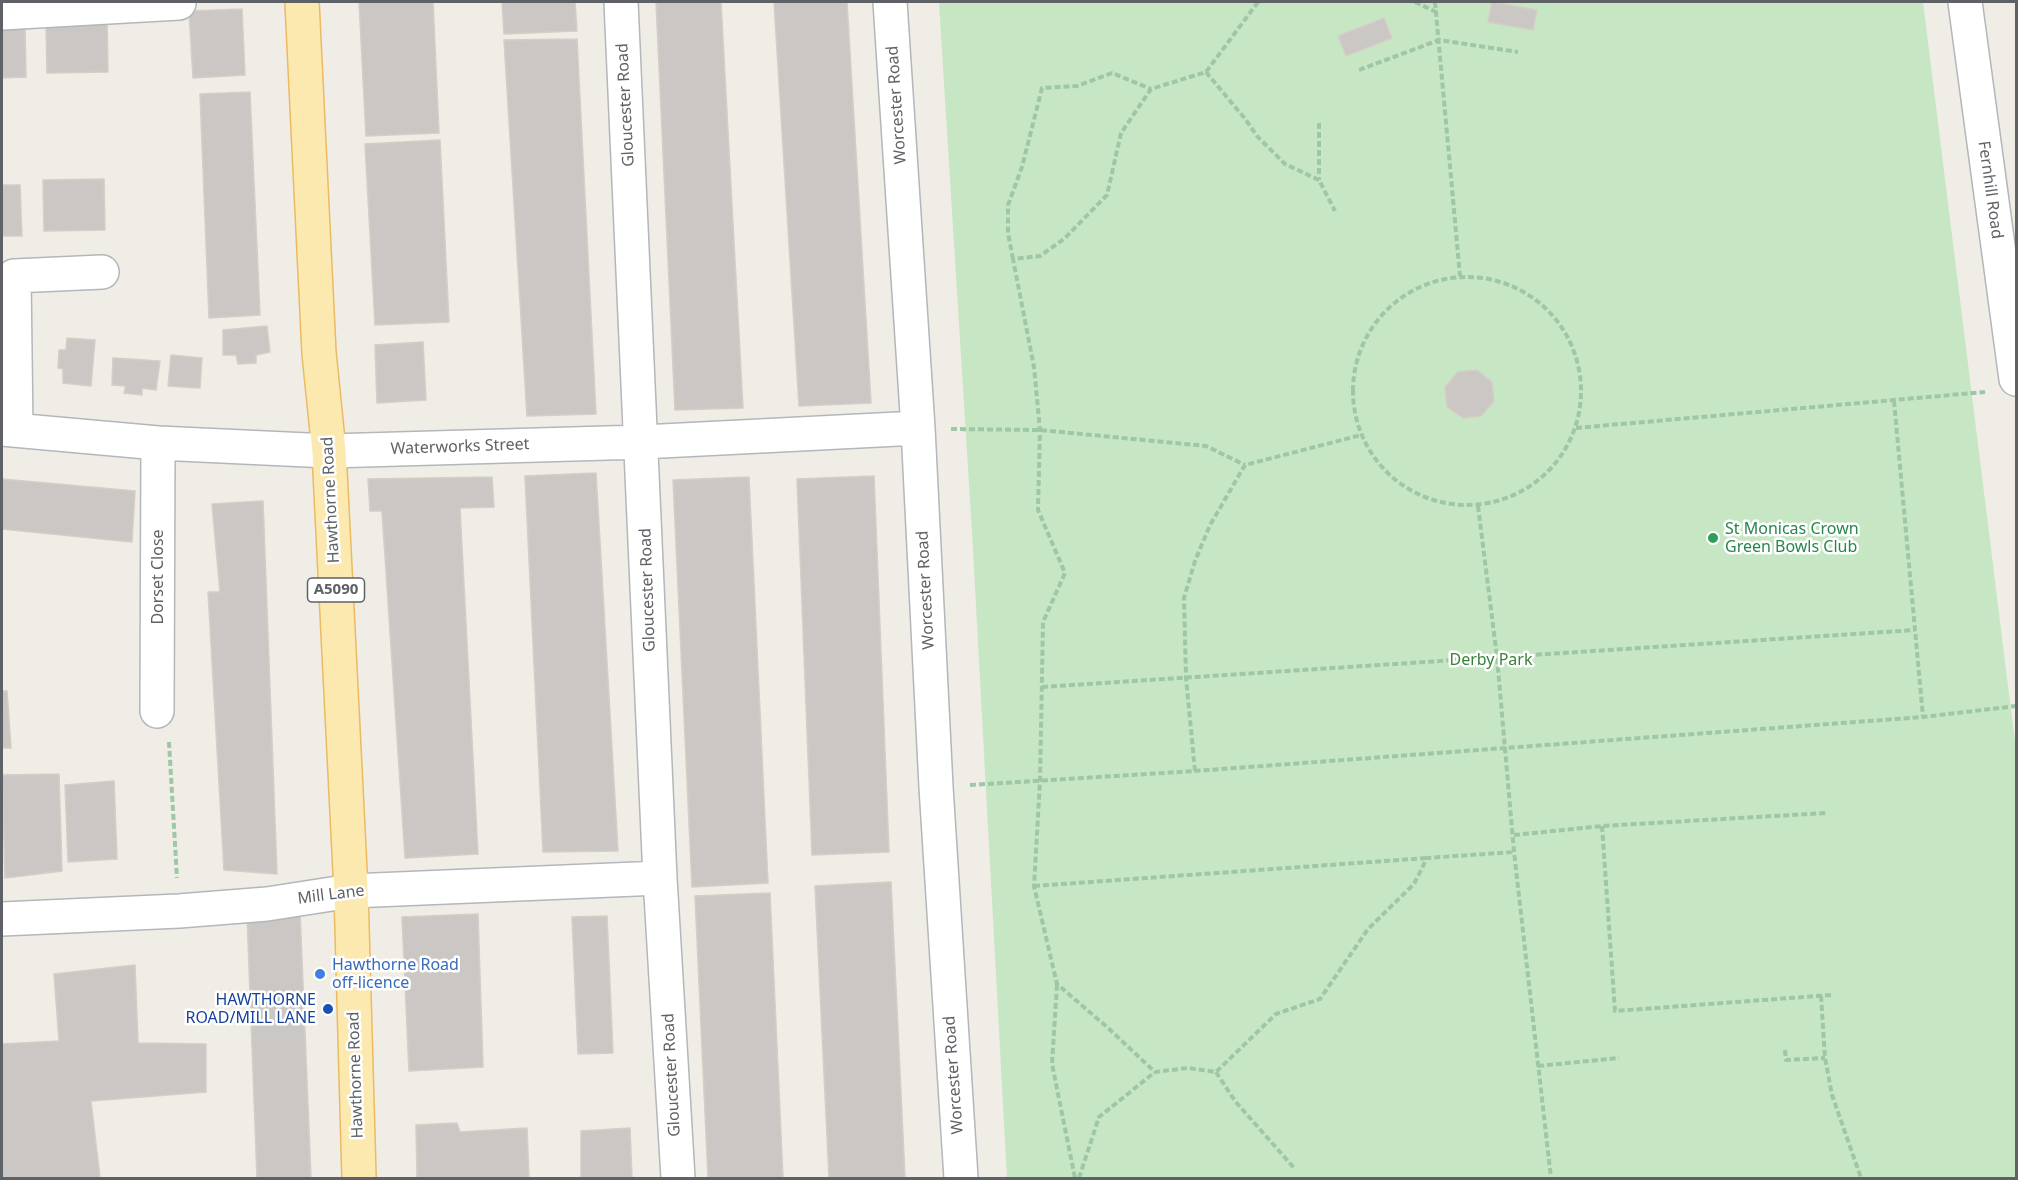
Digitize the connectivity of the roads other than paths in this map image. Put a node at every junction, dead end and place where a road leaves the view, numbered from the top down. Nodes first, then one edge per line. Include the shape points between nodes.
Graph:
1 (302, 2) edge
2 (621, 2) edge
3 (890, 2) edge
4 (1965, 2) edge
5 (179, 3) dead end
6 (2, 13) edge
7 (102, 272) dead end
8 (2005, 385) edge
9 (918, 428) junction
10 (9, 429) edge
11 (642, 442) junction
12 (158, 443) junction
13 (329, 451) junction
14 (157, 711) road end
15 (660, 878) junction
16 (351, 891) junction
17 (2, 919) edge
18 (360, 1179) edge
19 (678, 1179) edge
20 (961, 1179) edge

1 - 13 main road, Hawthorne Road / A5090 via 319,353
2 - 11 street, Gloucester Road
3 - 9 street, Worcester Road
4 - 8 street, Fernhill Road
5 - 6 street
7 - 10 street via 14,276
9 - 11 street, Waterworks Street
9 - 20 street, Worcester Road
10 - 12 street, Waterworks Street
11 - 13 street, Waterworks Street
11 - 15 street, Gloucester Road
12 - 13 street, Waterworks Street
12 - 14 street, Dorset Close
13 - 16 main road, Hawthorne Road / A5090
15 - 16 street, Mill Lane
15 - 19 street, Gloucester Road
16 - 17 street, Mill Lane via 267,904
16 - 18 main road, Hawthorne Road / A5090

